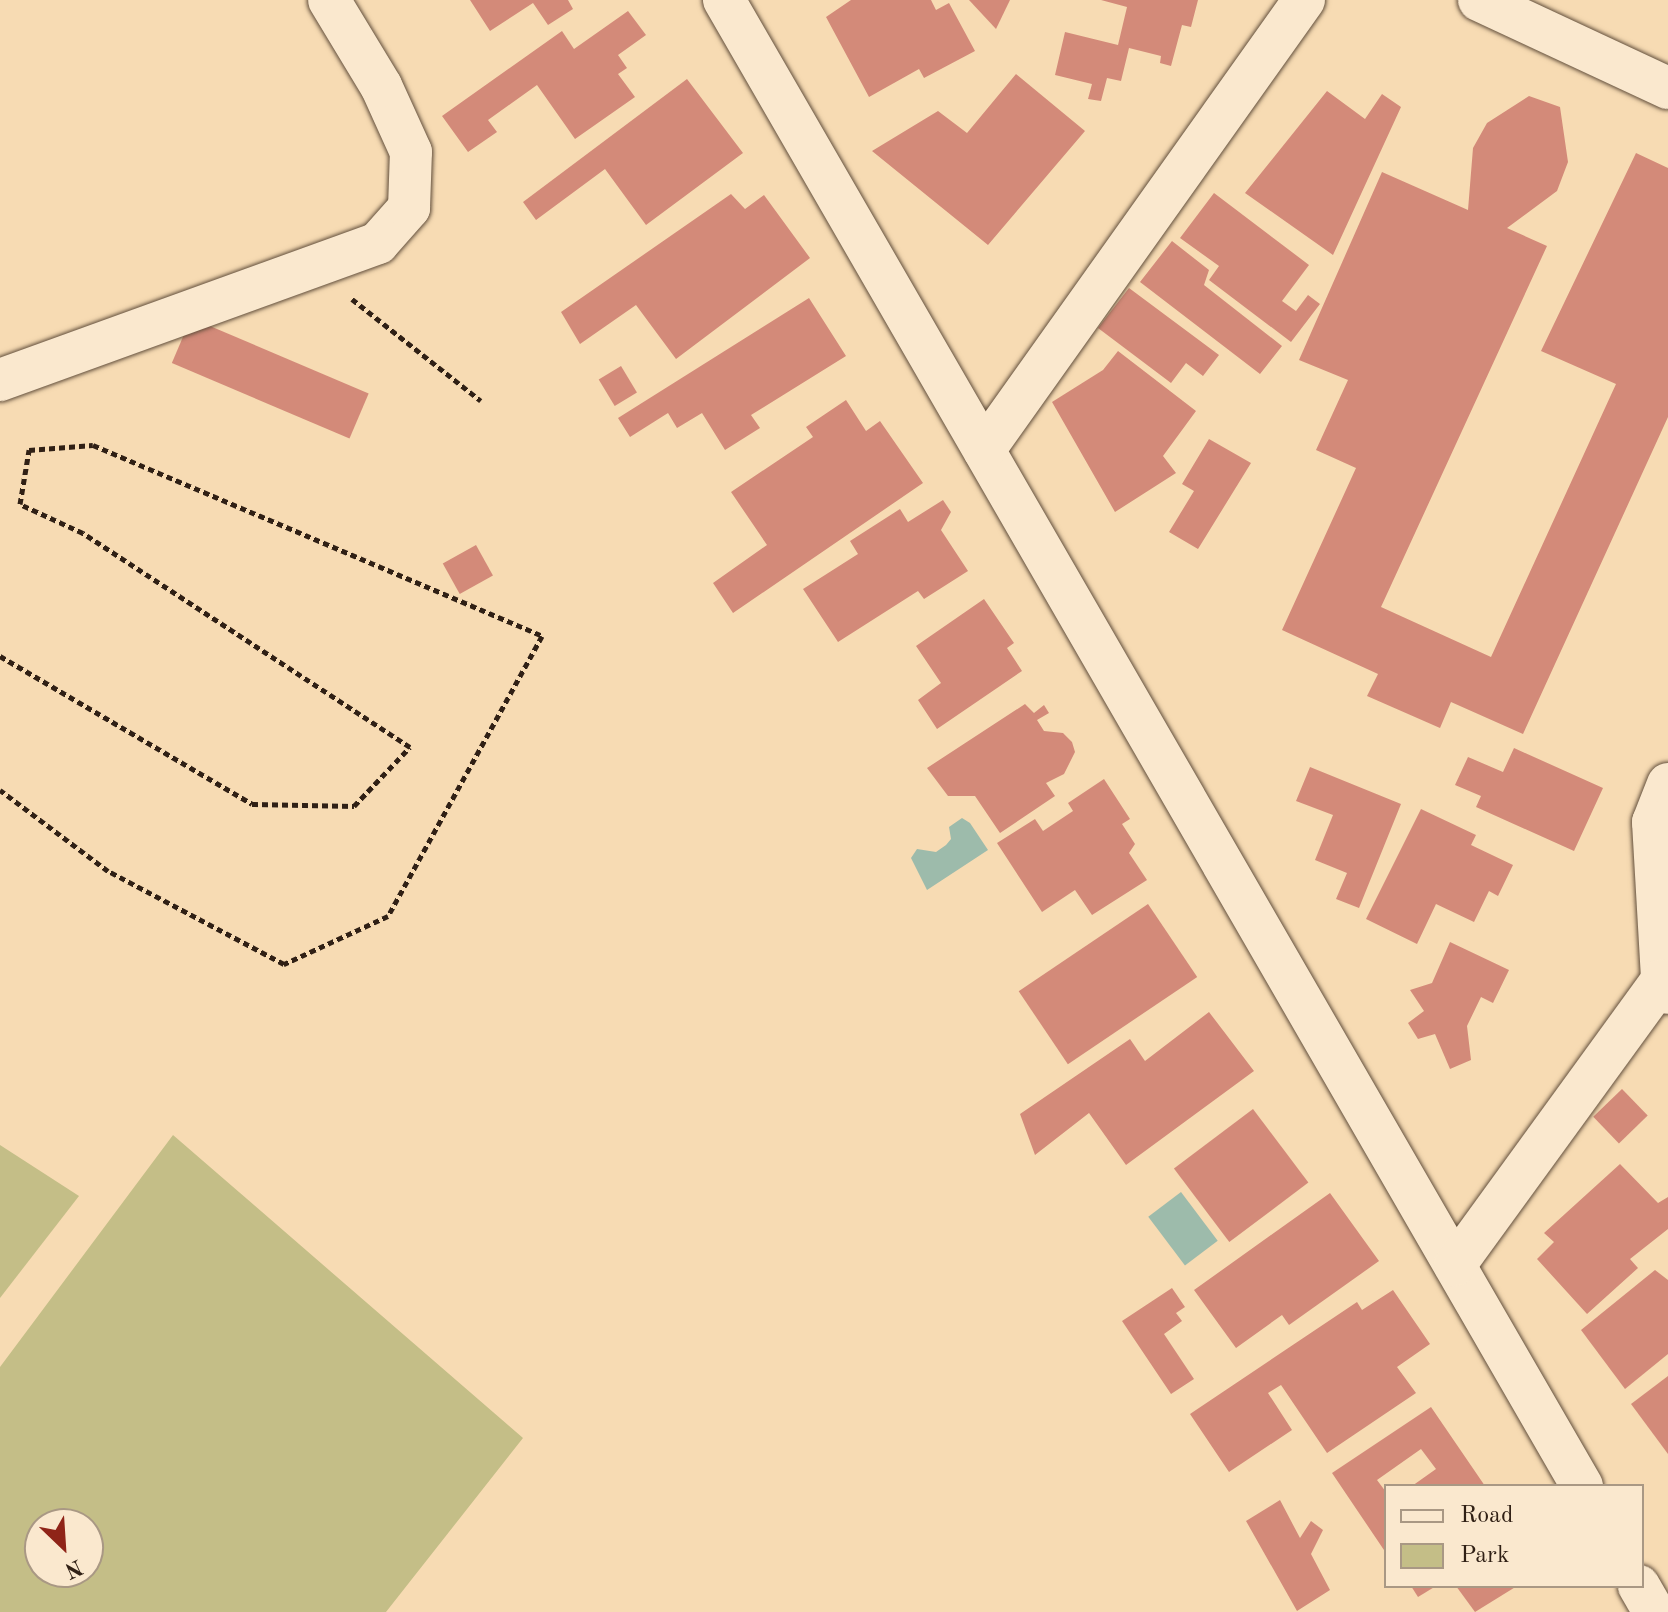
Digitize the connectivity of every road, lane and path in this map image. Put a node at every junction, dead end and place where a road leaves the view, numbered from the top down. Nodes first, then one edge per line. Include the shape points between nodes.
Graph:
1 (329, 0) edge
2 (724, 0) edge
3 (1304, 0) edge
4 (1479, 0) edge
5 (1668, 88) edge
6 (311, 266) junction
7 (0, 380) edge
8 (481, 401) dead end
9 (984, 450) junction
10 (0, 656) edge
11 (1668, 784) edge
12 (0, 790) edge
13 (1665, 987) edge
14 (1455, 1265) junction
15 (1581, 1484) edge
16 (1640, 1588) edge
17 (1654, 1612) edge

1 - 6 street via 381,86 411,152 409,208 378,243
2 - 9 street
3 - 9 street
4 - 5 street
6 - 7 street
6 - 8 path
9 - 14 street
10 - 12 path via 252,804 354,806 410,747 83,533 20,504 29,450 93,445 542,636 388,916 284,964 108,871
11 - 13 street via 1653,822
13 - 14 street
14 - 15 street
16 - 17 street

